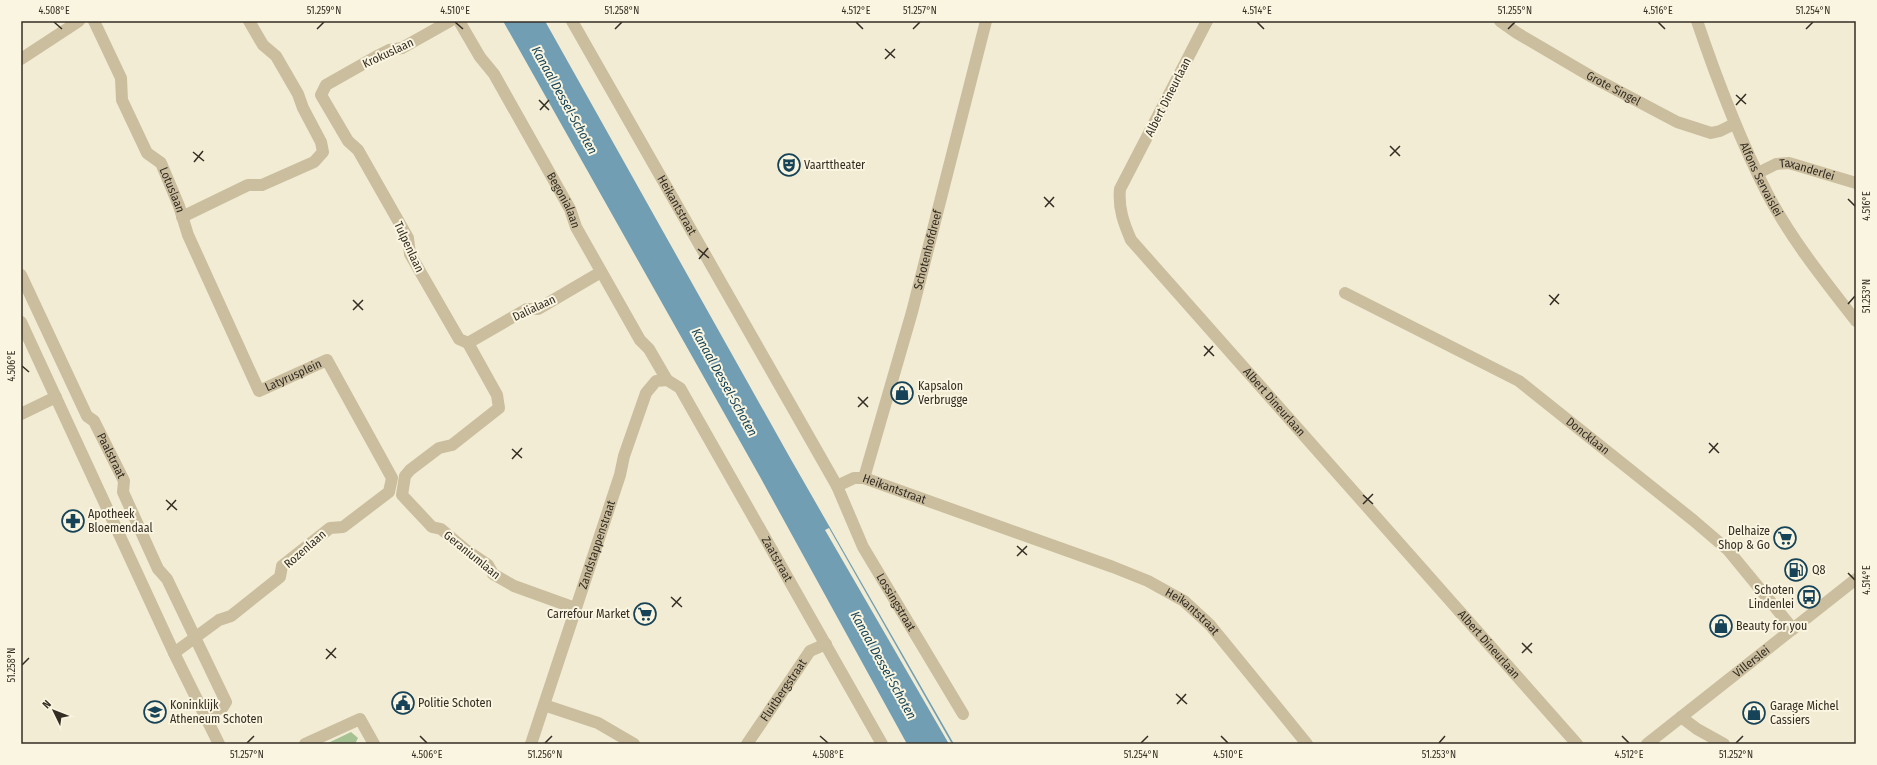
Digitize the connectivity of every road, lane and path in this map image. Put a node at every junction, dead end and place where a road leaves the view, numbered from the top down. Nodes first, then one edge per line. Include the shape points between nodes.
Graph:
1 (79, 21) edge
2 (94, 21) edge
3 (249, 21) edge
4 (450, 21) edge
5 (459, 21) edge
6 (572, 21) edge
7 (986, 21) edge
8 (1207, 21) edge
9 (1500, 21) edge
10 (1697, 21) edge
11 (21, 59) edge
12 (326, 85) joint
13 (1734, 124) junction
14 (1758, 173) junction
15 (1856, 183) edge
16 (182, 217) junction
17 (601, 272) junction
18 (21, 275) edge
19 (1344, 293) dead end
20 (1856, 321) edge
21 (21, 322) edge
22 (468, 343) junction
23 (247, 363) joint
24 (667, 380) junction
25 (56, 397) junction
26 (21, 414) edge
27 (390, 474) joint
28 (864, 478) junction
29 (837, 486) junction
30 (402, 495) joint
31 (1856, 579) edge
32 (575, 608) junction
33 (1793, 629) junction
34 (196, 637) junction
35 (826, 644) junction
36 (174, 653) junction
37 (544, 705) junction
38 (963, 714) dead end
39 (205, 715) junction
40 (1681, 717) junction
41 (219, 744) edge
42 (305, 744) edge
43 (374, 744) edge
44 (531, 744) edge
45 (634, 744) edge
46 (747, 744) edge
47 (882, 744) edge
48 (1307, 744) edge
49 (1578, 744) edge
50 (1647, 744) edge
51 (1724, 744) edge

1 - 11 street
2 - 16 street, Lotuslaan via 120,78 122,100 147,153 162,163
3 - 16 street via 263,45 276,56 298,94 321,142 323,152 314,162 262,185 248,186
4 - 12 street, Krokuslaan via 402,48 379,55
5 - 17 street, Begonialaan via 480,57 494,74 531,138
6 - 29 street, Heikantstraat
7 - 28 street, Schotenhofdreef via 914,301
8 - 49 street, Albert Dineurlaan via 1120,190 1120,209 1131,240
9 - 13 street, Grote Singel via 1592,77 1677,122 1711,133
10 - 13 street, Alfons Servaislei
12 - 22 street, Tulpenlaan via 321,95 348,141 358,150 408,238 410,254 459,340
13 - 14 street, Alfons Servaislei
14 - 15 street, Taxanderlei via 1776,164 1789,163
14 - 20 street, Alfons Servaislei via 1803,251
16 - 23 street, Lotuslaan
17 - 22 street, Dalialaan via 538,309 527,309
17 - 24 street, Begonialaan via 640,340 649,348
18 - 34 street, Paalstraat via 87,416 94,421 124,481 123,492 158,569 167,579
19 - 33 street, Doncklaan via 1519,381 1728,550
21 - 25 street, Paalstraat
22 - 30 street, Tulpenlaan via 497,396 499,408 452,445 439,448 410,470 405,476
23 - 27 street, Latyrusplein via 259,391 327,360
24 - 32 street, Zandstappenstraat via 656,381 646,393
24 - 35 street, Zaatstraat via 680,388
25 - 26 street
25 - 36 street, Paalstraat
27 - 34 street, Rozenlaan via 392,478 389,492 343,527 330,528 282,566 280,577 274,582 231,616 219,620
28 - 29 street, Heikantstraat via 854,478
28 - 48 street, Heikantstraat via 1113,567 1148,581 1184,601 1210,625
29 - 38 street, Lossingstraat via 863,547
30 - 32 street, Geraniumlaan via 432,527 441,529 488,565 493,574 514,586
31 - 33 street, Villerslei
32 - 37 street, Zandstappenstraat
33 - 40 street, Villerslei
34 - 36 street, Rozenlaan
34 - 39 street, Paalstraat via 226,702 223,707
35 - 46 street, Fluitbergstraat via 810,651
35 - 47 street, Zaatstraat
36 - 39 street, Paalstraat
37 - 44 street, Zandstappenstraat
37 - 45 street via 598,723
39 - 41 street, Paalstraat
40 - 50 street, Villerslei
40 - 51 street
42 - 43 street via 360,719

